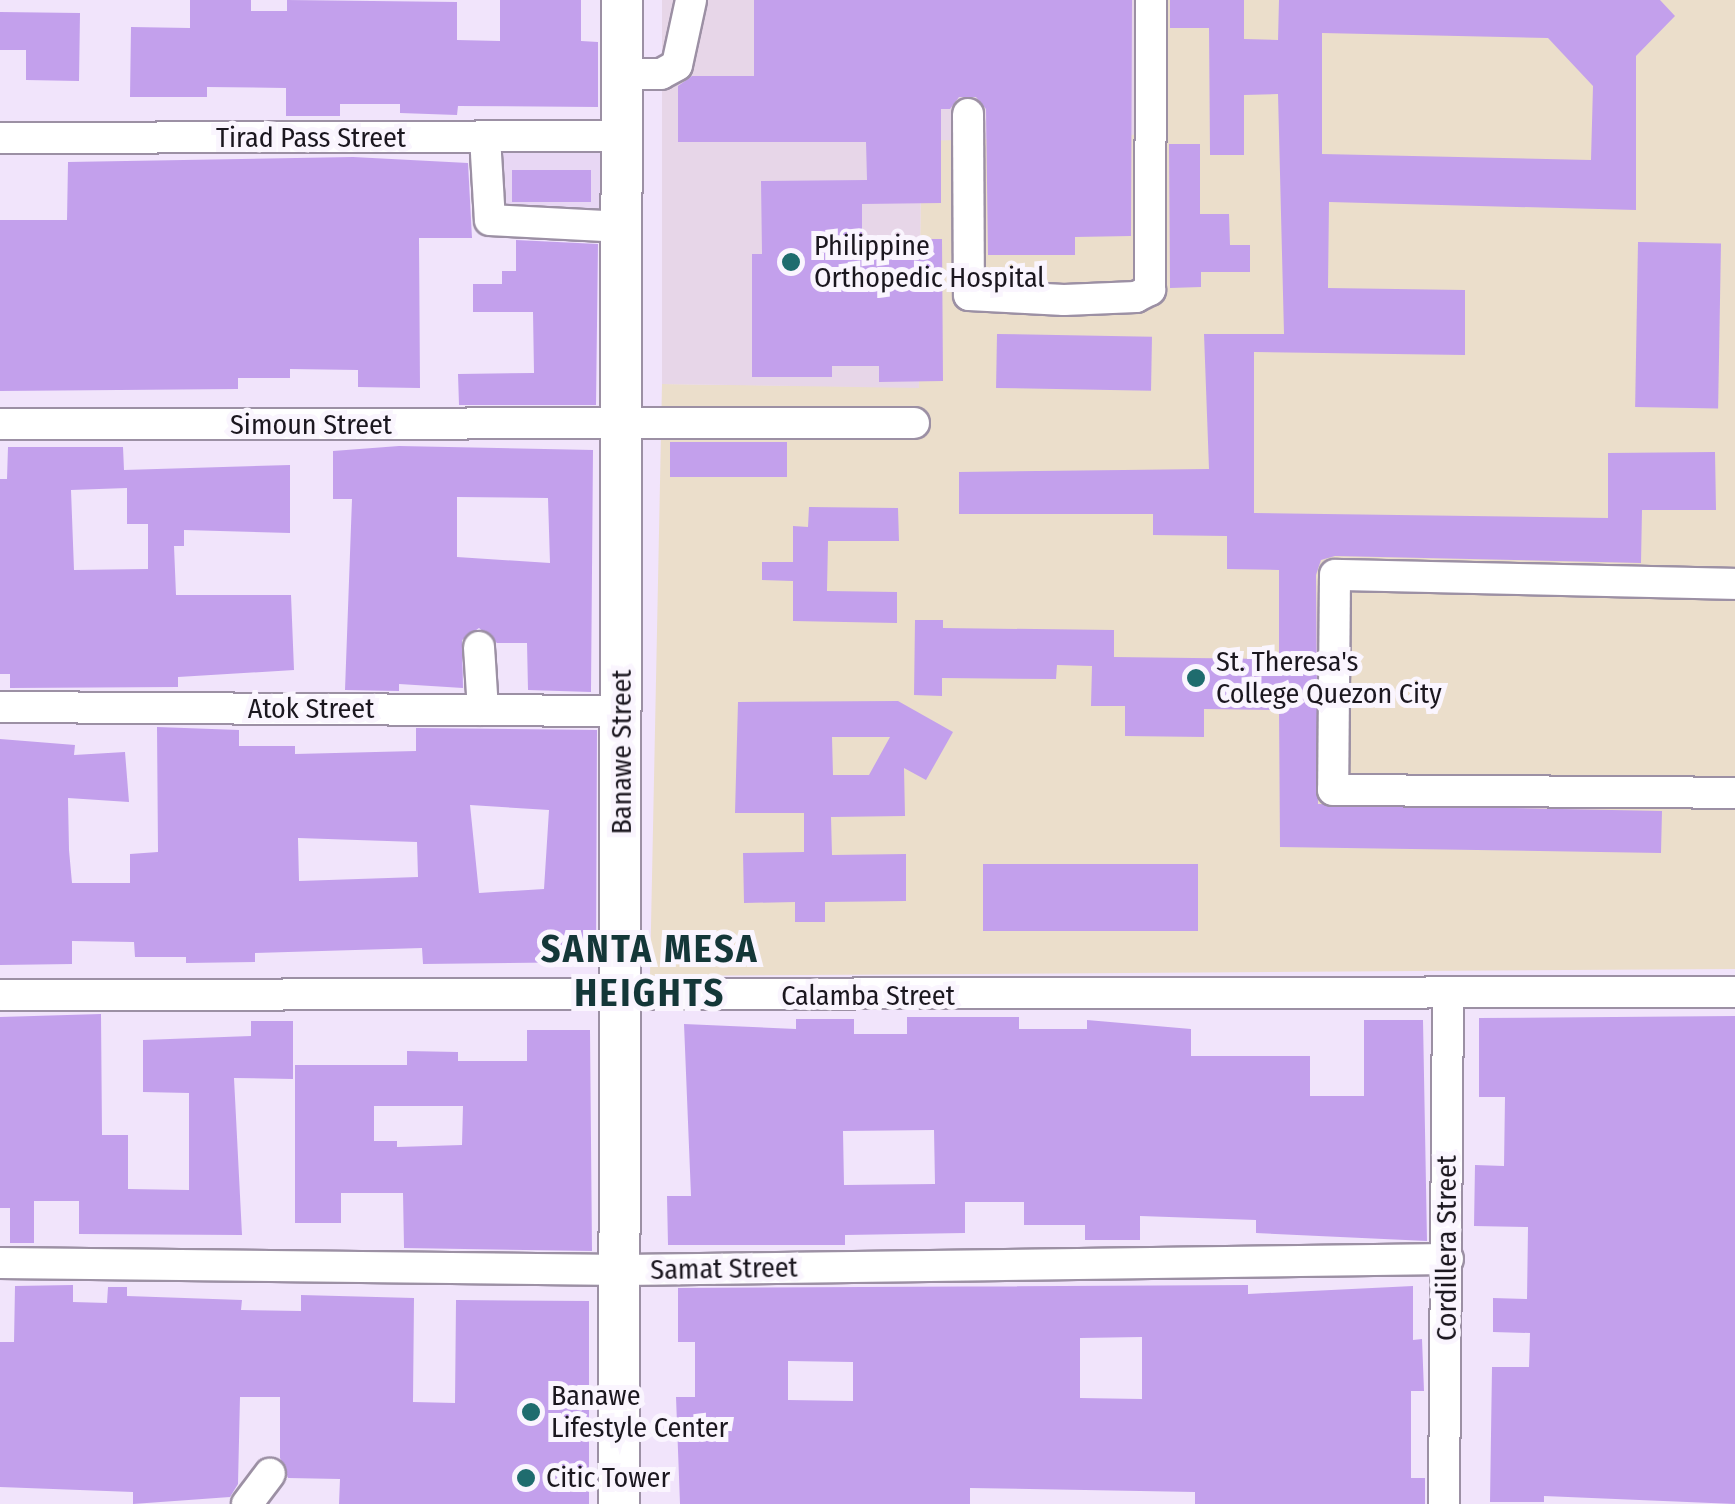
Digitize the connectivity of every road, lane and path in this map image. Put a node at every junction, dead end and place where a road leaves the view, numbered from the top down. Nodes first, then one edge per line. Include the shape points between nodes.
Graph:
1 (622, 0) edge
2 (690, 0) edge
3 (1151, 0) edge
4 (624, 74) junction
5 (968, 114) dead end
6 (623, 136) junction
7 (0, 138) edge
8 (485, 138) junction
9 (623, 227) junction
10 (0, 424) edge
11 (914, 424) dead end
12 (622, 426) junction
13 (1735, 584) edge
14 (479, 647) dead end
15 (0, 707) edge
16 (483, 710) junction
17 (622, 710) junction
18 (1735, 793) edge
19 (1735, 992) edge
20 (1448, 993) junction
21 (0, 995) edge
22 (620, 997) junction
23 (1448, 1259) junction
24 (0, 1263) edge
25 (622, 1270) junction
26 (270, 1474) dead end
27 (247, 1504) edge
28 (619, 1504) edge
29 (1444, 1504) edge

1 - 4 main road, Banawe Street
2 - 4 street via 672,70
3 - 5 street via 1150,290 1136,298 970,296
4 - 6 main road, Banawe Street
6 - 8 street, Tirad Pass Street
6 - 9 main road, Banawe Street
7 - 8 street, Tirad Pass Street
8 - 9 street via 490,220
9 - 12 main road, Banawe Street
10 - 12 street, Simoun Street
11 - 12 street, Simoun Street
12 - 17 main road, Banawe Street
13 - 18 street via 1336,575 1333,790
14 - 16 street
15 - 16 street, Atok Street
16 - 17 street, Atok Street
17 - 22 main road, Banawe Street
19 - 20 street, Calamba Street
20 - 22 street, Calamba Street
20 - 23 street, Cordillera Street
21 - 22 street, Calamba Street
22 - 25 main road, Banawe Street
23 - 25 street, Samat Street
23 - 29 street, Cordillera Street
24 - 25 street, Samat Street
25 - 28 main road, Banawe Street
26 - 27 street

